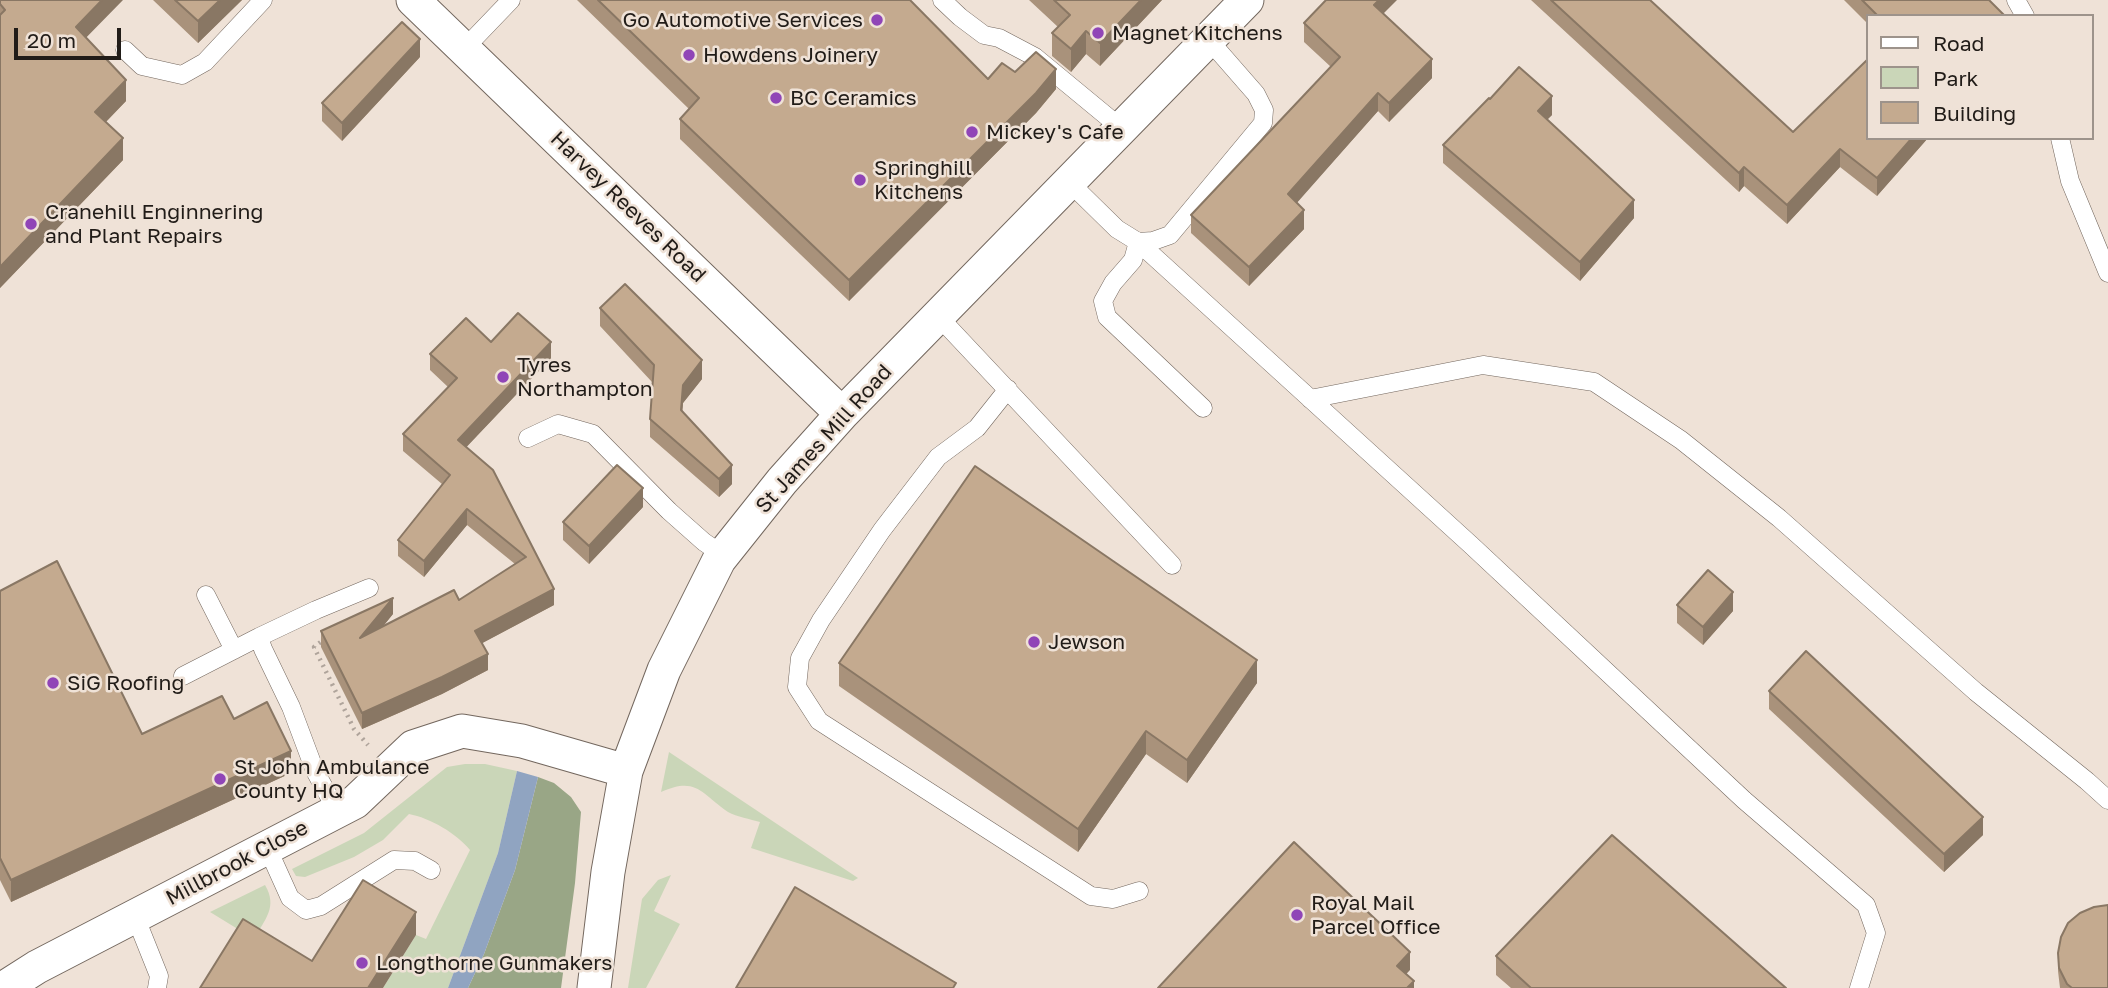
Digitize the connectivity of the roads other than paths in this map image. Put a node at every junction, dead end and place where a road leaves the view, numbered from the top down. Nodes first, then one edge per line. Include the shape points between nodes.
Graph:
1 (263, 0) edge
2 (413, 0) edge
3 (511, 0) edge
4 (942, 0) edge
5 (1247, 0) edge
6 (1208, 39) junction
7 (464, 49) junction
8 (125, 50) dead end
9 (1121, 128) junction
10 (2060, 140) edge
11 (1069, 182) junction
12 (1138, 242) junction
13 (2108, 274) edge
14 (938, 316) junction
15 (1008, 389) junction
16 (1310, 399) junction
17 (1203, 408) dead end
18 (842, 414) junction
19 (528, 438) dead end
20 (723, 555) junction
21 (1172, 565) dead end
22 (369, 588) dead end
23 (206, 595) dead end
24 (259, 637) junction
25 (234, 650) junction
26 (183, 676) dead end
27 (626, 771) junction
28 (2108, 800) edge
29 (337, 811) junction
30 (267, 847) junction
31 (431, 870) dead end
32 (1139, 891) dead end
33 (135, 916) junction
34 (4, 988) edge
35 (157, 988) edge
36 (594, 988) edge
37 (1859, 988) edge

1 - 8 lane via 205,62 182,75 142,66
2 - 7 street, Harvey Reeves Road
3 - 7 lane
4 - 9 lane via 985,35 1035,57
5 - 6 street, St James Mill Road
6 - 9 street, St James Mill Road
6 - 12 lane via 1256,94 1264,110 1263,123 1170,235
7 - 18 street, Harvey Reeves Road
9 - 11 street, St James Mill Road
10 - 13 lane via 2070,181
11 - 12 lane via 1117,229
11 - 14 street, St James Mill Road
12 - 16 lane
12 - 17 lane via 1133,260 1103,301 1107,317
14 - 15 lane
14 - 18 street, St James Mill Road
15 - 21 lane
15 - 32 lane via 977,428 938,457 882,530 800,658 797,687 819,721 1091,896 1113,900
16 - 28 lane via 1483,365 1594,382 1681,440 1779,518 1976,692
16 - 37 lane via 1744,800 1866,905 1877,933
18 - 20 street, St James Mill Road
19 - 20 lane via 558,424 593,435 669,511
20 - 27 street, St James Mill Road via 664,670
22 - 24 lane
23 - 25 lane
24 - 25 lane
24 - 29 lane
25 - 26 lane
27 - 29 street, Millbrook Close via 522,741 461,731 413,747 355,802
27 - 36 street, St James Mill Road
29 - 30 street, Millbrook Close
30 - 31 lane via 290,898 306,910 321,906 394,860 415,861
30 - 33 street, Millbrook Close
33 - 34 street, Millbrook Close
33 - 35 lane via 159,976

